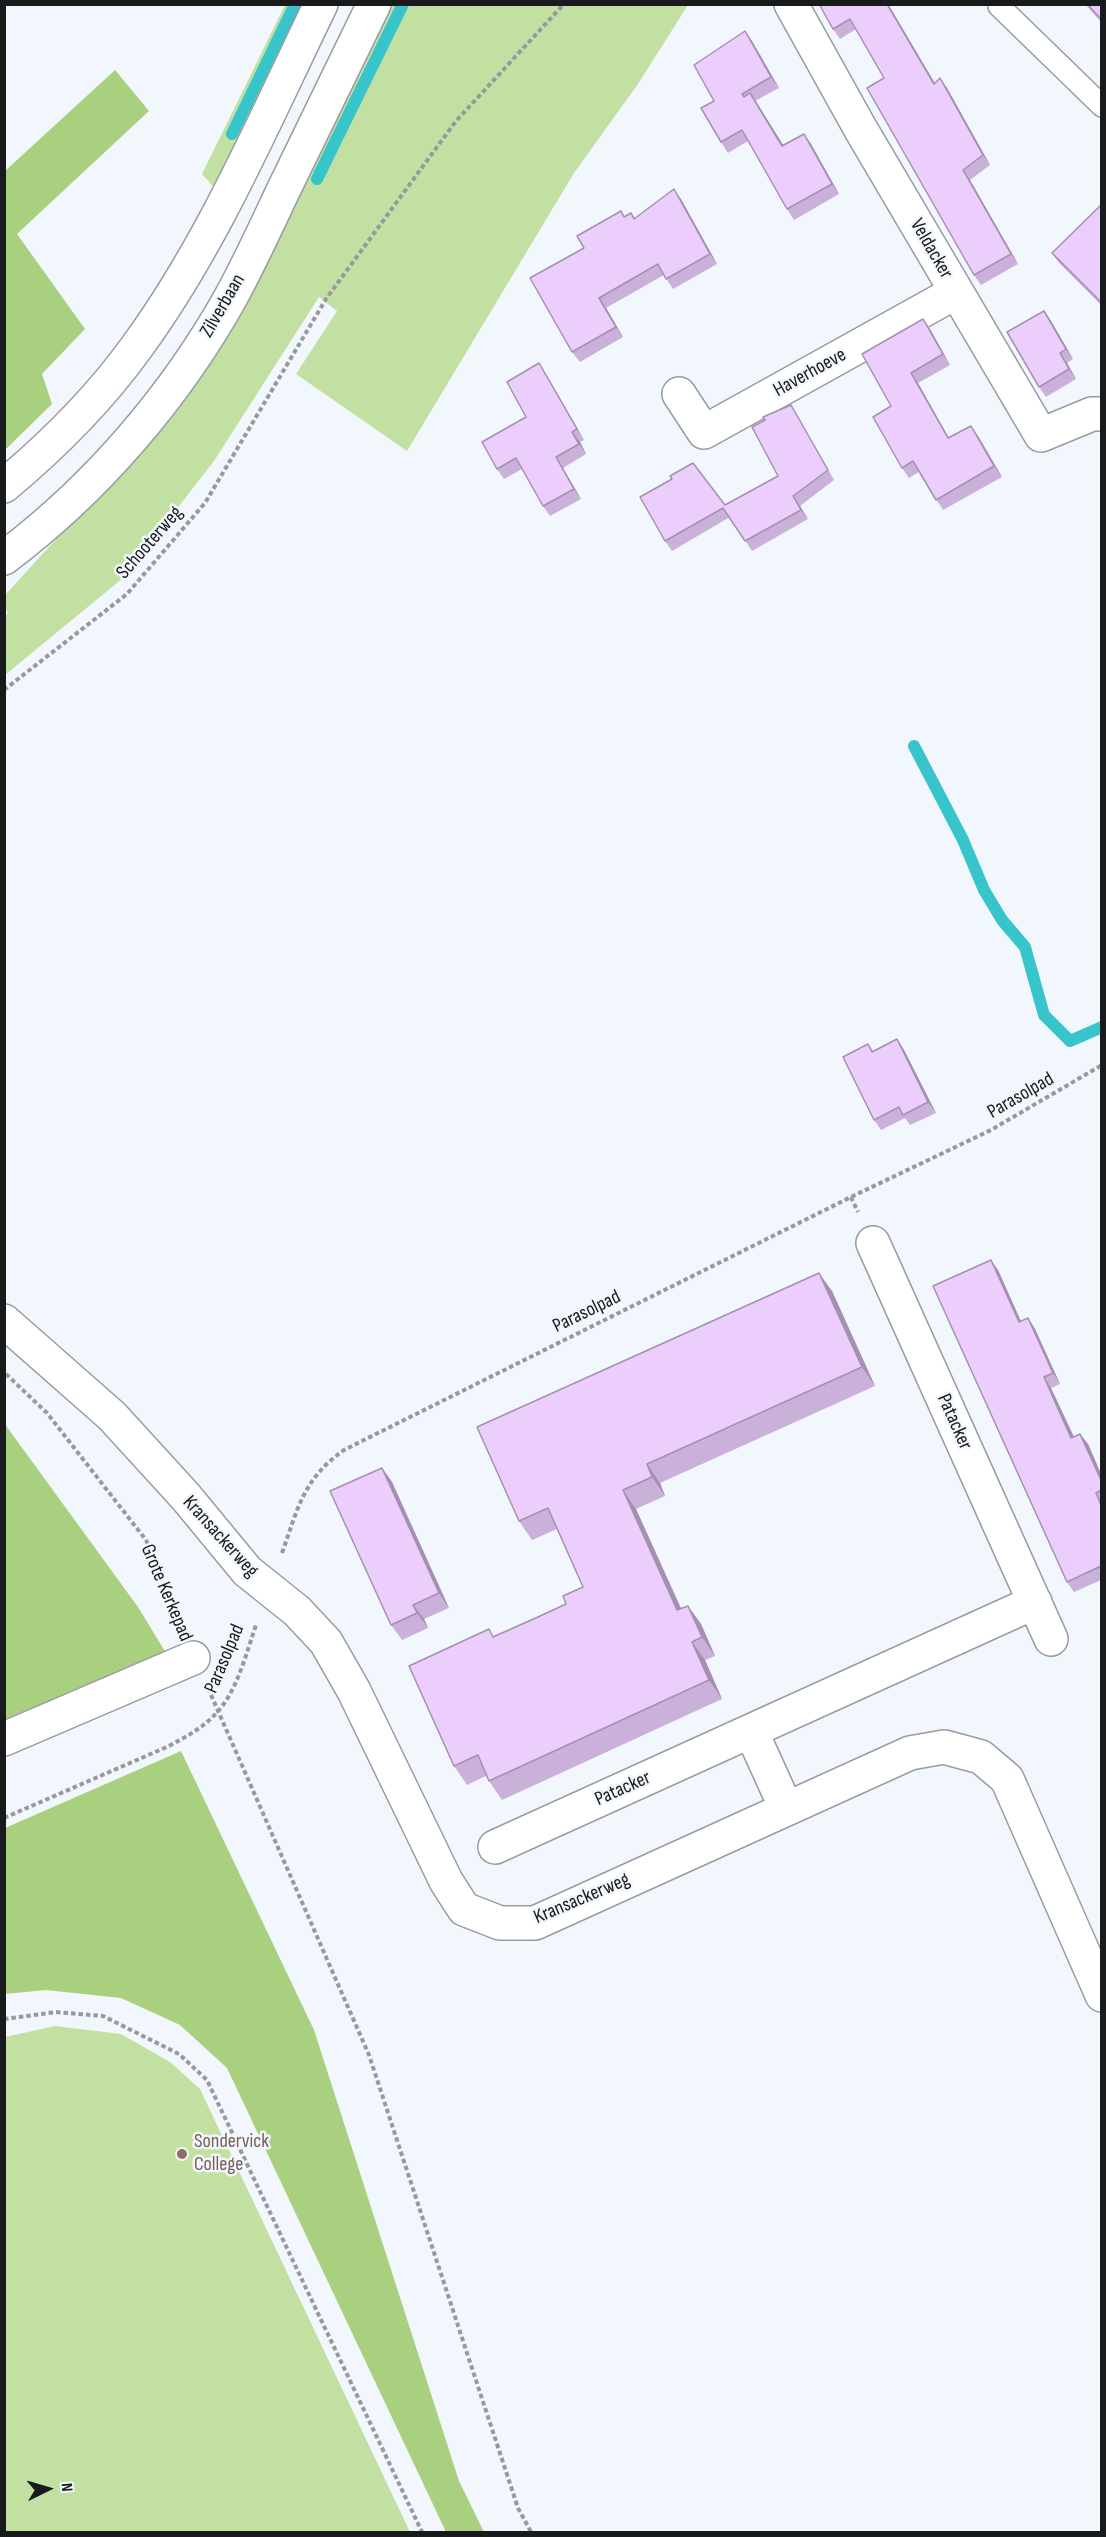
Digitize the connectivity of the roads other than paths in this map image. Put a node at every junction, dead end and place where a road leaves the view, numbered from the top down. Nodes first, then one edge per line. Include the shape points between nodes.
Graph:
1 (321, 4) edge
2 (374, 4) edge
3 (792, 4) edge
4 (999, 6) edge
5 (1101, 106) edge
6 (956, 292) junction
7 (679, 394) dead end
8 (1101, 414) edge
9 (4, 486) edge
10 (4, 558) edge
11 (873, 1243) dead end
12 (4, 1321) edge
13 (1035, 1602) junction
14 (1051, 1639) dead end
15 (193, 1658) road end
16 (751, 1731) junction
17 (4, 1739) edge
18 (786, 1808) junction
19 (495, 1847) dead end
20 (1101, 1995) edge

1 - 9 street via 212,228 174,291 110,381 29,466
2 - 10 street, Zilverbaan via 237,284 211,329 170,389 118,452 67,506
3 - 6 street, Veldacker
4 - 5 lane
6 - 7 street, Haverhoeve via 704,432
6 - 8 street, Veldacker via 1041,435
11 - 13 street, Patacker
12 - 18 street, Kransackerweg via 112,1416 247,1571 297,1611 326,1642 354,1691 446,1881 464,1909 500,1923 535,1923
13 - 14 street, Patacker
13 - 16 street, Patacker
15 - 17 street, Grote Kerkepad
16 - 18 street
16 - 19 street, Patacker
18 - 20 street, Kransackerweg via 910,1753 945,1747 981,1757 1007,1779

